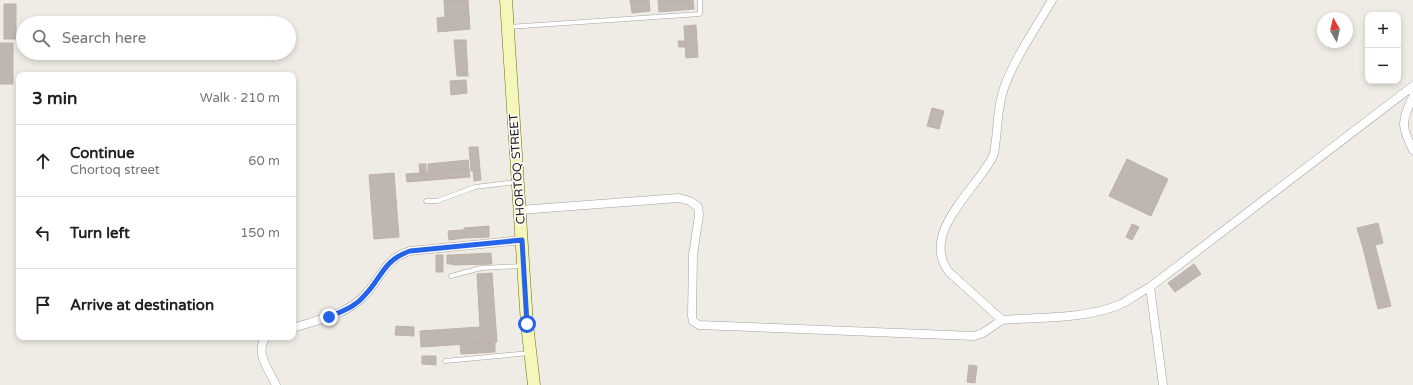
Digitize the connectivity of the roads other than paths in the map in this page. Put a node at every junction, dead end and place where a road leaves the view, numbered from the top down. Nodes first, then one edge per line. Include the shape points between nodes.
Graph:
1 (506, 0) edge
2 (700, 0) edge
3 (1052, 0) edge
4 (508, 27) junction
5 (1413, 86) edge
6 (1413, 96) edge
7 (1413, 150) edge
8 (518, 182) junction
9 (426, 201) dead end
10 (520, 210) junction
11 (522, 240) junction
12 (523, 266) junction
13 (451, 276) dead end
14 (1150, 287) junction
15 (1002, 320) junction
16 (296, 327) edge
17 (264, 340) edge
18 (530, 353) junction
19 (445, 361) dead end
20 (276, 385) edge
21 (534, 385) edge
22 (1163, 385) edge

1 - 4 main road, CHORTOQ STREET
2 - 4 lane via 700,14
3 - 15 street via 1004,88 994,155 942,232 942,263
4 - 8 main road, CHORTOQ STREET
5 - 14 street
6 - 7 street via 1402,126
8 - 9 lane via 475,187 437,201
8 - 10 main road, CHORTOQ STREET
10 - 11 main road, CHORTOQ STREET
10 - 15 street via 680,198 690,201 698,207 699,215 693,255 692,316 698,325 974,336
11 - 12 main road, CHORTOQ STREET
11 - 16 street via 410,251 398,255 386,266 364,297 352,306 329,317
12 - 13 lane via 481,268
12 - 18 main road, CHORTOQ STREET
14 - 15 street via 1120,304 1101,310
14 - 22 street
17 - 20 street via 260,353
18 - 19 lane
18 - 21 main road, CHORTOQ STREET

